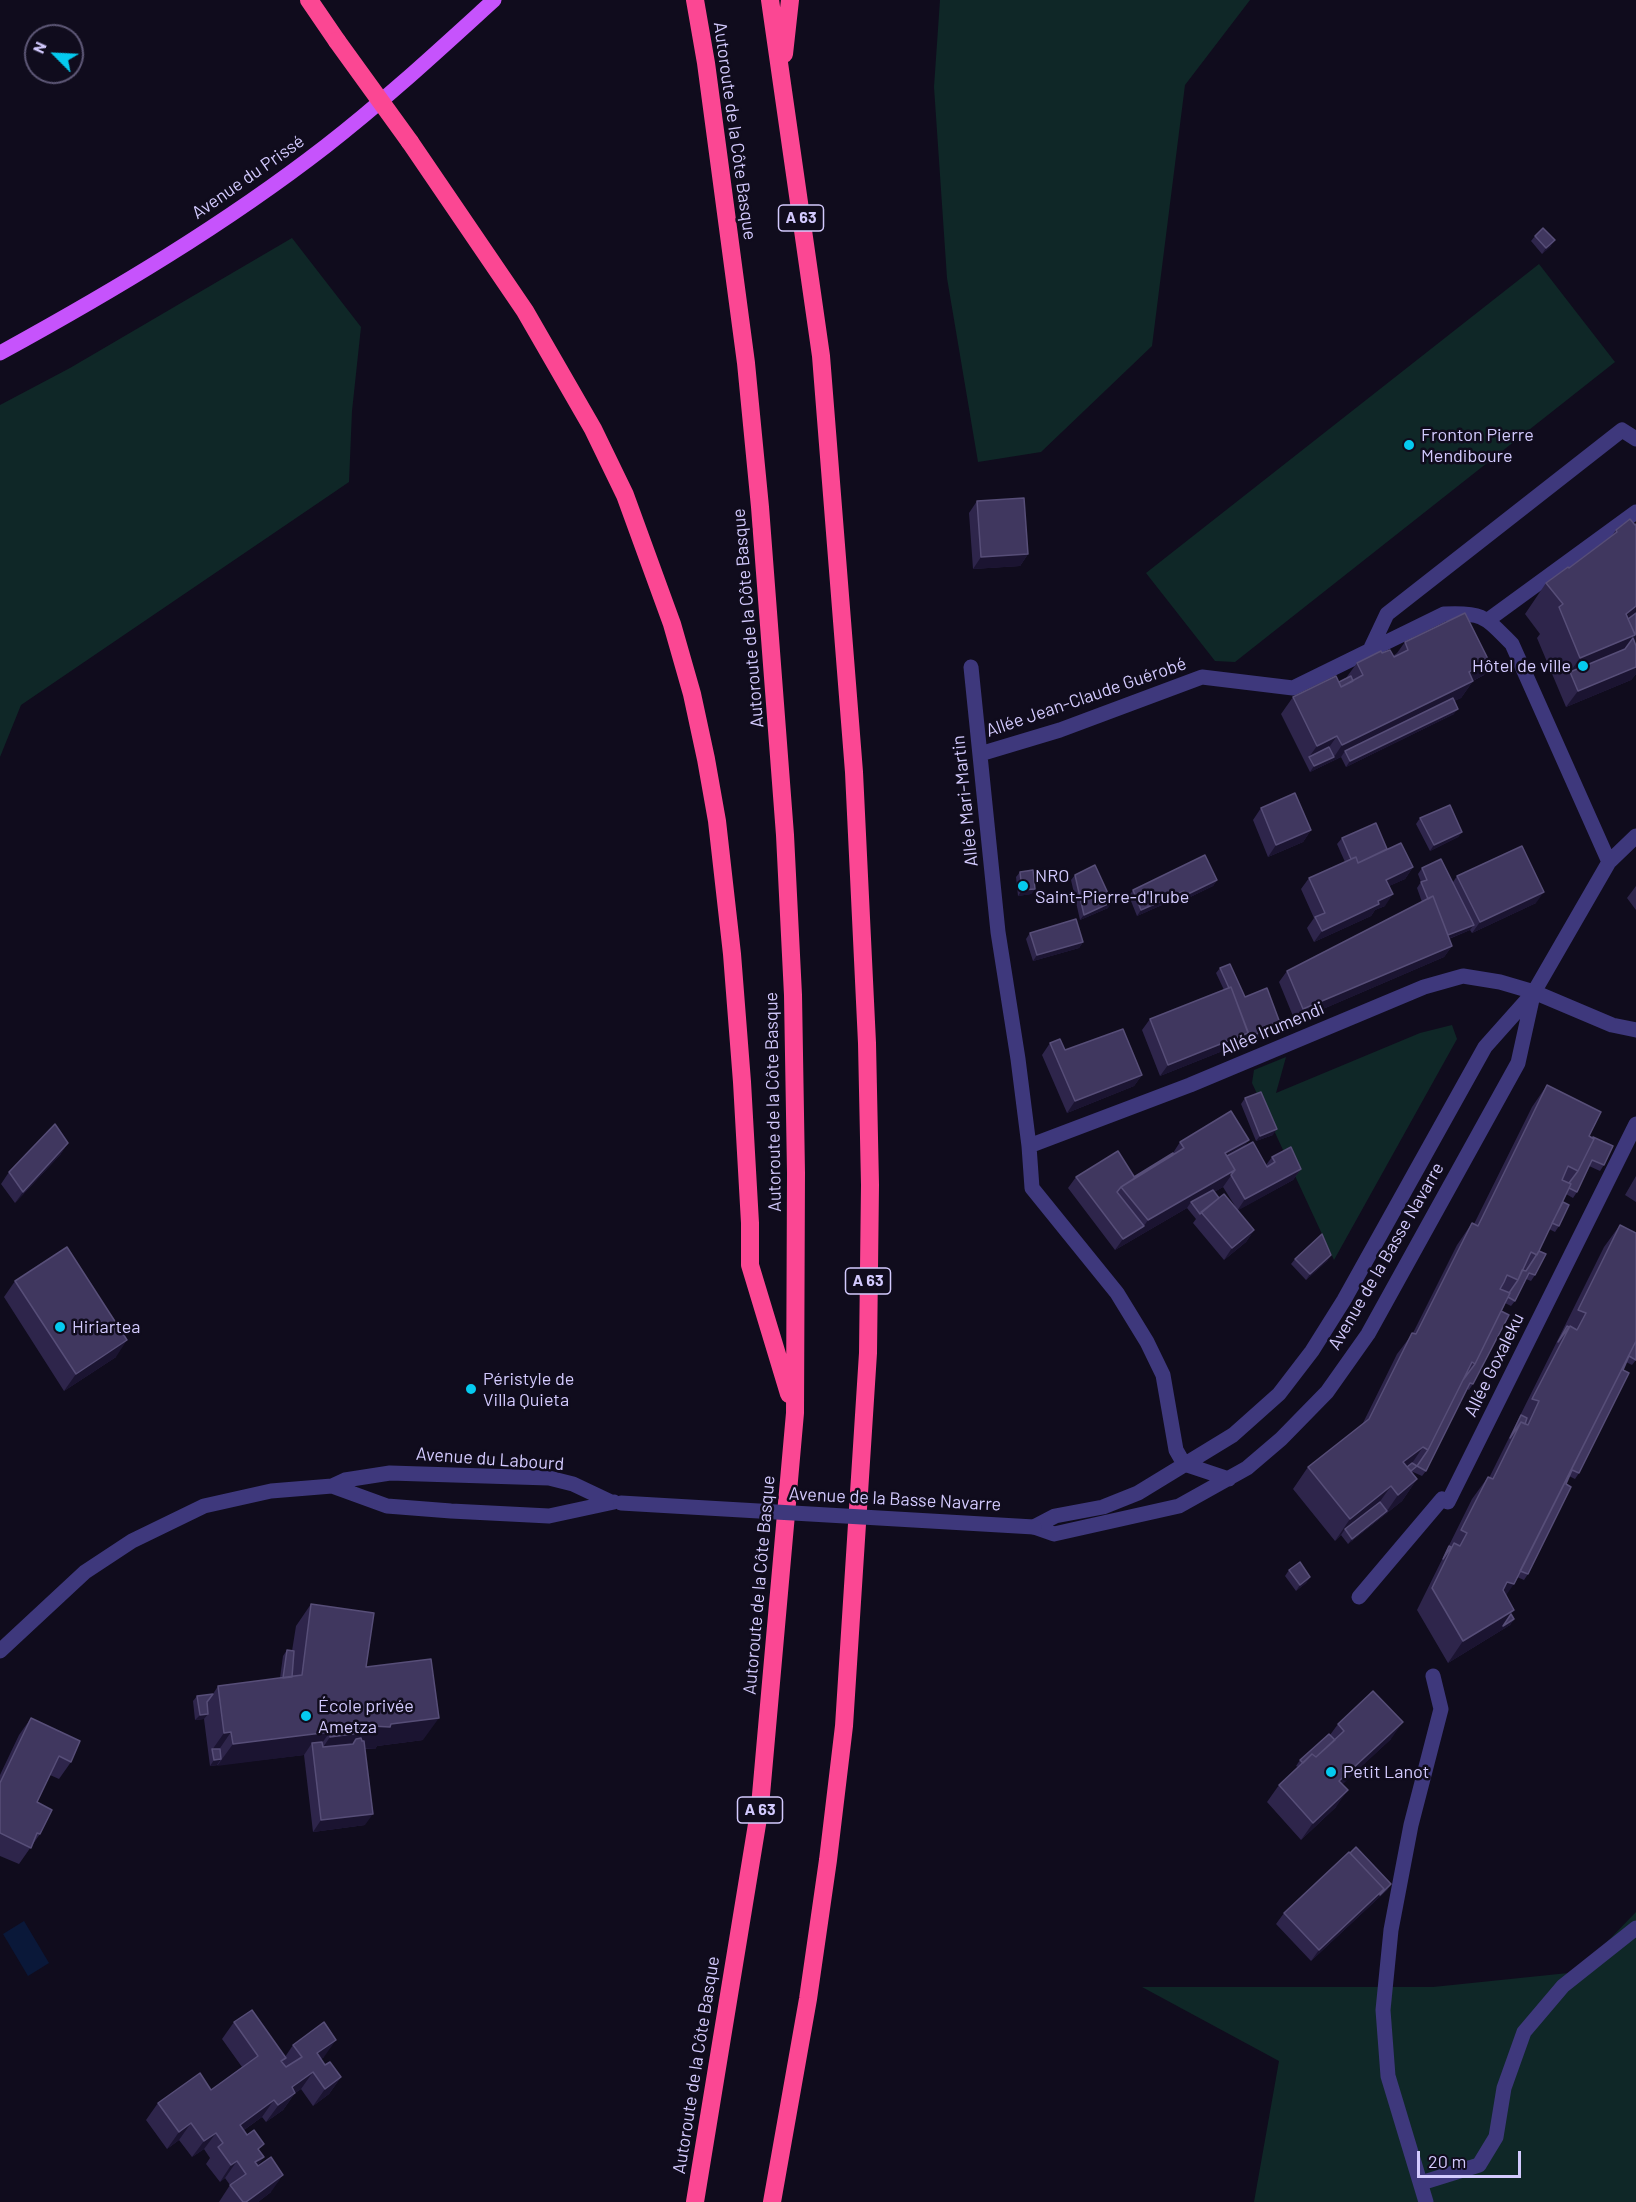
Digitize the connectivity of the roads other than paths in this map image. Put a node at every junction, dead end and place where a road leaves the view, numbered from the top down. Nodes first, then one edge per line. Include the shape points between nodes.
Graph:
1 (309, 0) edge
2 (494, 0) edge
3 (694, 0) edge
4 (770, 0) edge
5 (790, 0) edge
6 (781, 80) junction
7 (0, 353) edge
8 (1636, 439) edge
9 (1636, 512) edge
10 (1488, 620) junction
11 (1370, 650) junction
12 (971, 667) dead end
13 (980, 754) junction
14 (1636, 836) edge
15 (1609, 862) junction
16 (1534, 992) junction
17 (1636, 1030) edge
18 (1636, 1124) edge
19 (1029, 1146) junction
20 (795, 1413) junction
21 (1184, 1464) junction
22 (1229, 1479) junction
23 (332, 1486) junction
24 (611, 1502) junction
25 (1034, 1527) junction
26 (1359, 1598) dead end
27 (0, 1651) edge
28 (1433, 1676) dead end
29 (1636, 1929) edge
30 (1420, 2183) junction
31 (695, 2202) edge
32 (772, 2202) edge
33 (1426, 2202) edge

1 - 20 highway, bridge via 525,311 625,495 672,624 692,694 717,821 742,1082 750,1265
2 - 7 main road, Avenue du Prissé via 326,146 203,234
3 - 20 highway, Autoroute de la Côte Basque / A 63 via 746,363 774,671 793,995
4 - 6 highway, A 63
5 - 6 highway
6 - 32 highway, A 63 via 822,368 854,772 870,1185 867,1353 844,1726 808,1999
8 - 11 street via 1622,430 1387,614
9 - 10 street
10 - 11 street, Allée Jean-Claude Guérobé via 1469,612 1444,614
10 - 15 street via 1512,644
11 - 13 street, Allée Jean-Claude Guérobé via 1293,688 1202,676 1059,730
12 - 13 street, Allée Mari-Martin
13 - 19 street, Allée Mari-Martin via 998,932
14 - 15 street, Avenue de la Basse Navarre
15 - 16 street, Avenue de la Basse Navarre
16 - 17 street, Allée Irumendi via 1612,1025
16 - 19 street, Allée Irumendi via 1463,976 1424,987 1190,1085
16 - 21 street, Avenue de la Basse Navarre via 1485,1047 1312,1351 1279,1394 1233,1435
16 - 22 street, Avenue de la Basse Navarre via 1518,1063 1368,1334 1327,1392 1281,1439
18 - 26 street, Allée Goxaleku via 1448,1502 1442,1499
19 - 21 street, Allée Mari-Martin via 1032,1188 1117,1293 1147,1342 1163,1376 1176,1450
20 - 31 highway, Autoroute de la Côte Basque / A 63 via 760,1806
21 - 22 street
21 - 25 street, Avenue de la Basse Navarre via 1138,1493 1104,1507 1055,1516
22 - 25 street, Avenue de la Basse Navarre via 1179,1506 1054,1534
23 - 24 street, Avenue du Labourd via 407,1509 549,1516
23 - 24 street, Avenue du Labourd via 345,1480 390,1473 549,1478 573,1484
23 - 27 street, Avenue du Labourd via 271,1491 204,1506 170,1521 85,1572
24 - 25 street, Avenue de la Basse Navarre, bridge
28 - 30 street via 1441,1709 1411,1825 1392,1930 1383,2010 1388,2076
29 - 30 street via 1563,1986 1524,2032 1504,2088 1496,2137 1479,2165
30 - 33 street

